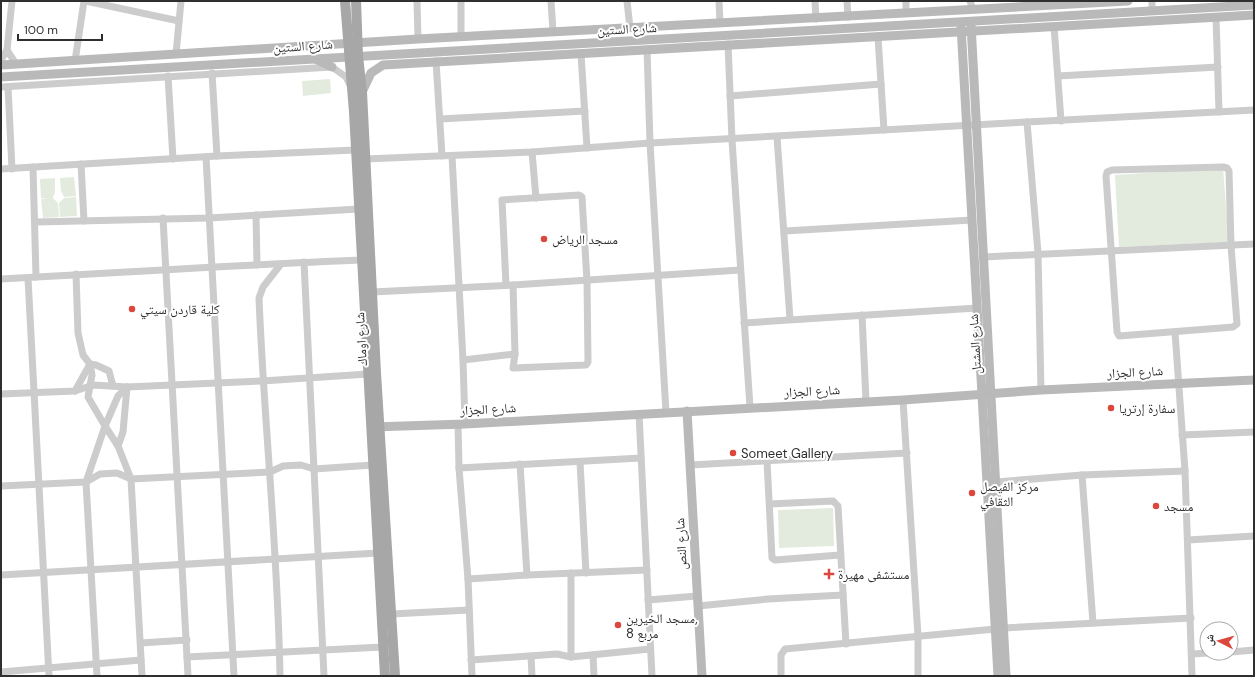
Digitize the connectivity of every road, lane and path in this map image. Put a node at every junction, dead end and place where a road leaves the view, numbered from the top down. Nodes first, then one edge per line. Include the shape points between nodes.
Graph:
1 (12, 1) edge
2 (85, 1) edge
3 (181, 1) edge
4 (356, 1) edge
5 (416, 1) edge
6 (461, 1) edge
7 (551, 1) edge
8 (627, 1) edge
9 (719, 1) edge
10 (815, 1) edge
11 (847, 1) edge
12 (906, 1) edge
13 (1128, 1) edge
14 (1132, 1) edge
15 (1152, 1) edge
16 (1111, 2) edge
17 (345, 3) edge
18 (1064, 3) edge
19 (1027, 4) edge
20 (127, 5) edge
21 (1254, 5) edge
22 (972, 6) edge
23 (960, 11) junction
24 (1152, 11) junction
25 (1133, 12) junction
26 (906, 13) junction
27 (1254, 15) edge
28 (848, 17) junction
29 (1216, 17) junction
30 (816, 19) junction
31 (179, 21) junction
32 (357, 23) junction
33 (720, 23) junction
34 (346, 24) junction
35 (667, 26) junction
36 (971, 26) junction
37 (1054, 26) junction
38 (652, 27) junction
39 (962, 27) junction
40 (630, 28) junction
41 (553, 32) junction
42 (816, 36) junction
43 (461, 37) junction
44 (878, 37) junction
45 (418, 39) junction
46 (653, 40) junction
47 (667, 40) junction
48 (353, 43) junction
49 (728, 44) junction
50 (265, 49) junction
51 (647, 49) junction
52 (7, 50) junction
53 (569, 50) junction
54 (176, 54) junction
55 (400, 54) junction
56 (581, 54) junction
57 (353, 56) junction
58 (314, 58) junction
59 (1, 60) edge
60 (436, 60) junction
61 (75, 61) junction
62 (267, 62) junction
63 (16, 64) junction
64 (1, 65) edge
65 (383, 65) junction
66 (332, 67) junction
67 (1218, 67) junction
68 (212, 74) junction
69 (168, 76) junction
70 (1058, 76) junction
71 (1, 77) edge
72 (881, 84) junction
73 (5, 87) edge
74 (352, 87) junction
75 (362, 92) junction
76 (730, 96) junction
77 (1254, 110) edge
78 (585, 111) junction
79 (1220, 112) junction
80 (440, 118) junction
81 (1061, 121) junction
82 (1027, 122) junction
83 (972, 126) junction
84 (884, 130) junction
85 (777, 137) junction
86 (732, 140) junction
87 (650, 143) junction
88 (587, 148) junction
89 (355, 150) junction
90 (532, 152) junction
91 (217, 156) junction
92 (442, 156) junction
93 (452, 156) junction
94 (206, 157) junction
95 (173, 159) junction
96 (365, 159) junction
97 (81, 164) junction
98 (33, 167) junction
99 (1, 169) edge
100 (12, 169) junction
101 (536, 198) junction
102 (358, 209) junction
103 (256, 214) junction
104 (163, 218) junction
105 (209, 218) junction
106 (972, 220) junction
107 (84, 221) junction
108 (36, 222) junction
109 (785, 231) junction
110 (1254, 244) edge
111 (1231, 245) junction
112 (1112, 250) junction
113 (1038, 253) junction
114 (984, 257) junction
115 (361, 260) junction
116 (304, 262) junction
117 (281, 264) junction
118 (257, 265) junction
119 (210, 266) junction
120 (165, 270) junction
121 (740, 270) junction
122 (76, 274) junction
123 (658, 276) junction
124 (36, 277) junction
125 (28, 278) junction
126 (1, 279) edge
127 (587, 281) junction
128 (510, 285) junction
129 (459, 288) junction
130 (372, 292) junction
131 (978, 308) junction
132 (862, 315) junction
133 (790, 319) junction
134 (744, 323) junction
135 (1175, 332) junction
136 (515, 354) junction
137 (463, 360) junction
138 (90, 364) junction
139 (368, 374) junction
140 (308, 378) junction
141 (1254, 380) edge
142 (262, 381) junction
143 (218, 383) junction
144 (1177, 383) junction
145 (172, 384) junction
146 (90, 386) junction
147 (113, 386) junction
148 (127, 387) junction
149 (1041, 390) junction
150 (75, 391) junction
151 (34, 392) junction
152 (1, 394) edge
153 (987, 395) junction
154 (903, 400) junction
155 (866, 401) junction
156 (750, 407) junction
157 (687, 411) junction
158 (666, 412) junction
159 (639, 414) junction
160 (461, 424) junction
161 (105, 426) junction
162 (375, 427) junction
163 (1254, 432) edge
164 (1182, 435) junction
165 (118, 446) junction
166 (907, 453) junction
167 (641, 458) junction
168 (767, 461) junction
169 (580, 462) junction
170 (520, 464) junction
171 (373, 465) junction
172 (690, 465) junction
173 (459, 468) junction
174 (314, 469) junction
175 (1185, 471) junction
176 (270, 472) junction
177 (222, 474) junction
178 (1082, 475) junction
179 (177, 477) junction
180 (131, 479) junction
181 (86, 482) junction
182 (996, 482) junction
183 (40, 484) junction
184 (1, 486) edge
185 (770, 504) junction
186 (1254, 536) edge
187 (1188, 540) junction
188 (378, 553) junction
189 (840, 555) junction
190 (319, 557) junction
191 (275, 560) junction
192 (227, 562) junction
193 (183, 564) junction
194 (136, 567) junction
195 (91, 570) junction
196 (647, 570) junction
197 (44, 572) junction
198 (571, 573) junction
199 (586, 573) junction
200 (1, 575) edge
201 (526, 575) junction
202 (468, 579) junction
203 (843, 595) junction
204 (697, 596) junction
205 (648, 600) junction
206 (698, 606) junction
207 (469, 610) junction
208 (392, 614) junction
209 (1191, 618) junction
210 (1093, 623) junction
211 (999, 628) junction
212 (918, 636) junction
213 (187, 640) junction
214 (140, 643) junction
215 (846, 644) junction
216 (383, 647) junction
217 (650, 649) junction
218 (324, 650) junction
219 (1254, 650) edge
220 (1239, 651) edge
221 (280, 652) junction
222 (1192, 654) junction
223 (1199, 654) edge
224 (233, 655) junction
225 (593, 655) junction
226 (532, 656) junction
227 (187, 657) junction
228 (571, 657) junction
229 (141, 660) junction
230 (471, 660) junction
231 (96, 663) junction
232 (48, 667) junction
233 (1, 672) edge
234 (49, 676) edge
235 (97, 676) edge
236 (142, 676) edge
237 (188, 676) edge
238 (234, 676) edge
239 (280, 676) edge
240 (324, 676) edge
241 (385, 676) edge
242 (395, 676) edge
243 (472, 676) edge
244 (532, 676) edge
245 (594, 676) edge
246 (652, 676) edge
247 (702, 676) edge
248 (781, 676) edge
249 (918, 676) edge
250 (998, 676) edge
251 (1006, 676) edge
252 (1192, 676) edge

1 - 52 street
2 - 20 street
2 - 61 street
3 - 31 street
4 - 32 main road, شارع اوماك
5 - 45 street
6 - 43 street
7 - 41 street
8 - 40 street
9 - 33 street
10 - 30 street
11 - 28 street
12 - 26 street
13 - 16 main road, شارع الستين
14 - 25 main road
15 - 24 street
16 - 18 main road, شارع الستين
17 - 34 main road, شارع اوماك
18 - 19 main road, شارع الستين
19 - 22 main road, شارع الستين
20 - 31 street
21 - 24 main road, شارع الستين
22 - 23 main road, شارع الستين
22 - 36 main road, شارع المشتل
23 - 26 main road, شارع الستين
23 - 39 main road, شارع المشتل
24 - 25 main road, شارع الستين
25 - 36 main road, شارع الستين
26 - 28 main road, شارع الستين
27 - 29 main road
28 - 30 main road, شارع الستين
29 - 37 main road
29 - 67 street
30 - 33 main road, شارع الستين
31 - 54 street
32 - 34 main road
32 - 48 main road, شارع اوماك
33 - 35 main road, شارع الستين
34 - 48 main road, شارع اوماك
35 - 38 main road, شارع الستين
35 - 47 main road
36 - 37 main road
36 - 39 main road, شارع الستين
36 - 83 main road, شارع المشتل
37 - 70 street
38 - 40 main road, شارع الستين
38 - 46 main road
39 - 42 main road, شارع الستين
39 - 44 main road
39 - 83 main road, شارع المشتل
40 - 41 main road, شارع الستين
41 - 43 main road, شارع الستين
42 - 44 main road
42 - 47 main road, شارع الستين
42 - 49 main road
43 - 45 main road, شارع الستين
44 - 72 street
45 - 48 main road, شارع الستين
46 - 47 main road, شارع الستين
46 - 53 main road, شارع الستين
48 - 50 main road, شارع الستين
48 - 57 main road, شارع اوماك
49 - 51 main road
49 - 76 street
50 - 54 main road, شارع الستين
50 - 62 main road
51 - 56 main road
51 - 87 street
52 - 59 street
52 - 63 street
53 - 55 main road, شارع الستين
53 - 56 main road
53 - 60 main road
54 - 61 main road, شارع الستين
55 - 57 main road, شارع الستين
55 - 65 main road
56 - 78 street
57 - 58 main road, شارع الستين
57 - 74 main road, شارع اوماك
57 - 75 main road, شارع اوماك
58 - 62 main road, شارع الستين
58 - 66 main road
60 - 65 main road
60 - 80 street
61 - 63 main road, شارع الستين
62 - 71 main road, شارع الستين
63 - 64 main road, شارع الستين
65 - 75 main road via 371,73
66 - 68 street
66 - 74 street via 346,77
67 - 70 street
67 - 79 street
68 - 69 street
68 - 91 street
69 - 73 street
69 - 95 street
70 - 81 street
72 - 76 street
72 - 84 street
73 - 100 street
74 - 89 main road, شارع اوماك
75 - 96 main road, شارع اوماك
76 - 86 street
77 - 79 street
78 - 80 street
78 - 88 street
79 - 81 street
80 - 92 street
81 - 82 street
82 - 83 street
82 - 113 street
83 - 84 street
83 - 106 main road, شارع المشتل
83 - 114 main road, شارع المشتل
84 - 85 street
85 - 86 street
85 - 109 street
86 - 87 street
86 - 121 street
87 - 88 street
87 - 123 street
88 - 90 street
89 - 91 street
89 - 102 main road, شارع اوماك
90 - 93 street
90 - 101 street
91 - 94 street
92 - 93 street
92 - 96 street
93 - 129 street
94 - 95 street
94 - 105 street
95 - 97 street
96 - 130 main road, شارع اوماك
97 - 98 street
97 - 107 street
98 - 100 street
98 - 108 street
99 - 100 street
101 - 127 street via 579,195 582,197
101 - 128 street via 504,199 501,202
102 - 103 street
102 - 115 main road, شارع اوماك
103 - 105 street
103 - 118 street
104 - 105 street
104 - 107 street
104 - 120 street
105 - 119 street
106 - 109 street
106 - 131 main road, شارع المشتل
107 - 108 street
108 - 124 street
109 - 133 street
110 - 111 street
111 - 112 street
111 - 112 street via 1227,168 1112,170 1107,172 1106,176
111 - 135 street via 1237,324 1233,327
112 - 113 street
112 - 135 street via 1119,336
113 - 114 street
113 - 149 street
114 - 153 main road, شارع المشتل
115 - 116 street
115 - 139 main road, شارع اوماك
116 - 117 street
116 - 140 street
117 - 118 street
117 - 142 street via 263,286 259,298
118 - 119 street
119 - 120 street
119 - 143 street
120 - 122 street
120 - 145 street
121 - 123 street
121 - 134 street
122 - 124 street
122 - 138 street via 78,333 83,355
123 - 127 street
123 - 158 street
124 - 125 street
125 - 126 street
125 - 151 street
127 - 128 street
127 - 136 street via 586,365 513,368
128 - 129 street
128 - 136 street
129 - 130 street
129 - 137 street
130 - 162 main road, شارع اوماك
131 - 132 street
131 - 153 main road, شارع المشتل
132 - 133 street
132 - 155 street
133 - 134 street
134 - 156 street
135 - 144 street
136 - 137 street
137 - 160 street
138 - 146 street
138 - 147 street via 109,371
138 - 150 street
139 - 140 street
139 - 162 main road, شارع اوماك
140 - 142 street
140 - 174 street
141 - 144 main road, شارع الجزار
142 - 143 street
142 - 176 street
143 - 145 street
143 - 177 street
144 - 149 main road, شارع الجزار
144 - 164 street
145 - 148 street
145 - 179 street
146 - 147 street
146 - 150 street
146 - 161 street via 88,397
147 - 148 street
148 - 161 street via 118,396
148 - 165 street via 123,432
149 - 153 main road, شارع الجزار
150 - 151 street
151 - 152 street
151 - 183 street
153 - 154 main road, شارع الجزار
153 - 182 main road, شارع المشتل
153 - 211 main road, شارع المشتل
154 - 155 main road, شارع الجزار
154 - 166 street
155 - 156 main road, شارع الجزار
156 - 157 main road, شارع الجزار
157 - 158 main road, شارع الجزار
157 - 172 main road, شارع النص
158 - 159 main road, شارع الجزار
159 - 160 main road, شارع الجزار
159 - 167 street
160 - 162 main road, شارع الجزار
160 - 173 street
161 - 165 street
161 - 181 street
162 - 171 main road, شارع اوماك
162 - 208 main road, شارع اوماك
163 - 164 street
164 - 175 street
165 - 180 street
166 - 168 street
166 - 212 street
167 - 169 street
167 - 196 street
168 - 172 street
168 - 185 street
169 - 170 street
169 - 199 street
170 - 173 street
170 - 201 street
171 - 174 street
171 - 188 main road, شارع اوماك
172 - 204 main road, شارع النص
173 - 202 street
174 - 176 street via 301,465 283,466
174 - 190 street
175 - 178 street
175 - 187 street
176 - 177 street
176 - 191 street
177 - 179 street
177 - 192 street
178 - 182 street
178 - 210 street
179 - 180 street
179 - 193 street
180 - 181 street via 117,473 100,474
180 - 194 street
181 - 183 street
181 - 195 street
182 - 211 main road, شارع المشتل
183 - 184 street
183 - 197 street
185 - 189 street via 833,501 836,503
185 - 189 street via 772,558 775,560
186 - 187 street
187 - 209 street
188 - 190 street
188 - 216 main road, شارع اوماك
189 - 203 street
190 - 191 street
190 - 218 street
191 - 192 street
191 - 221 street
192 - 193 street
192 - 224 street
193 - 194 street
193 - 213 street
194 - 195 street
194 - 214 street
195 - 197 street
195 - 231 street
196 - 199 street
196 - 205 street
197 - 200 street
197 - 232 street
198 - 199 street
198 - 201 street
198 - 228 street
201 - 202 street
202 - 207 street
203 - 206 street
203 - 215 street
204 - 205 street
204 - 206 main road, شارع النص
205 - 217 street
206 - 247 main road, شارع النص
207 - 208 street
207 - 230 street
208 - 242 main road, شارع اوماك
209 - 210 street
209 - 222 street
210 - 211 street
211 - 212 street
211 - 250 main road, شارع المشتل
211 - 251 main road, شارع المشتل
212 - 215 street
212 - 249 street
213 - 214 street
213 - 227 street
214 - 229 street
215 - 248 street via 785,649 781,655
216 - 218 street
216 - 241 main road, شارع اوماك
217 - 225 street
217 - 246 street
218 - 221 street
218 - 240 street
219 - 220 street
221 - 224 street
221 - 239 street
222 - 223 street
222 - 252 street
224 - 227 street
224 - 238 street
225 - 228 street
225 - 245 street
226 - 228 street via 557,654
226 - 230 street
226 - 244 street
227 - 237 street
229 - 231 street
229 - 236 street
230 - 243 street
231 - 232 street
231 - 235 street
232 - 233 street
232 - 234 street

